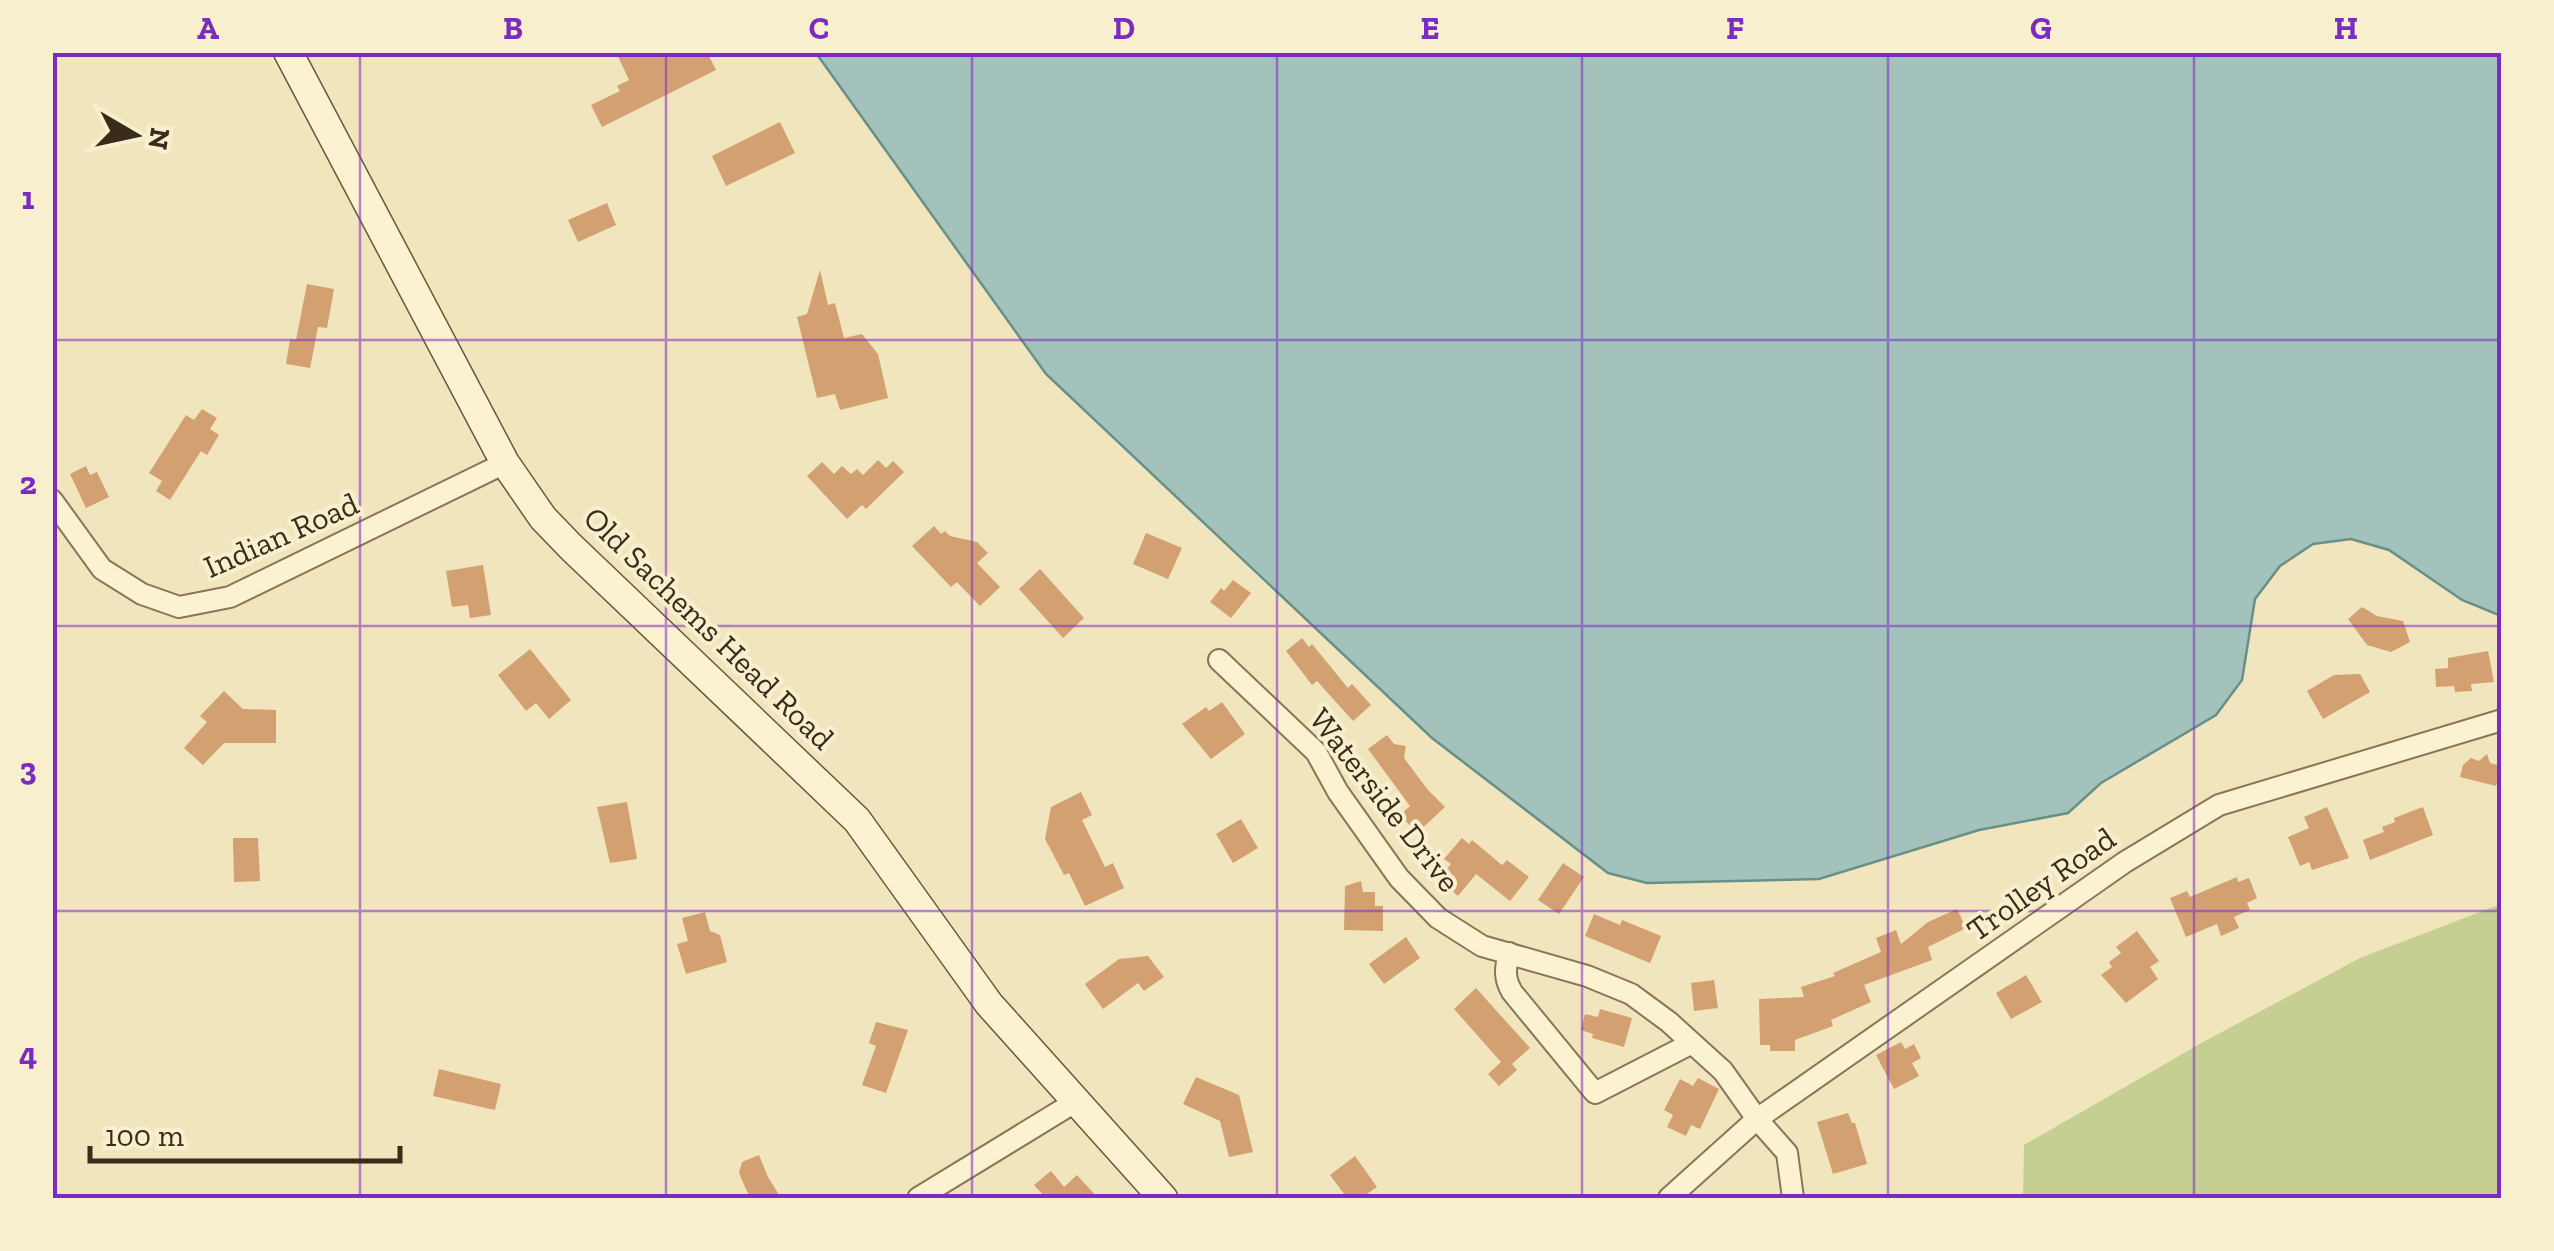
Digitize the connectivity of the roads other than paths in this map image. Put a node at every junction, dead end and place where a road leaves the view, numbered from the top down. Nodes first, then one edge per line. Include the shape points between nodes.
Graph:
1 (288, 52) edge
2 (505, 464) junction
3 (52, 500) edge
4 (1219, 660) dead end
5 (2502, 720) edge
6 (1508, 954) junction
7 (1692, 1043) junction
8 (1074, 1102) junction
9 (1757, 1119) junction
10 (918, 1198) edge
11 (1163, 1198) edge
12 (1668, 1198) edge
13 (1793, 1198) edge

1 - 2 street, Old Sachems Head Road
2 - 3 street, Indian Road via 230,597 180,607 102,569
2 - 8 street, Old Sachems Head Road via 570,547 856,820 988,1004
4 - 6 street, Waterside Drive via 1316,752 1417,899 1460,934
5 - 9 street, Trolley Road via 2219,805 2124,862
6 - 7 street, Waterside Drive via 1631,994
6 - 7 street via 1512,992 1596,1093
7 - 9 street, Waterside Drive via 1731,1079
8 - 10 street
8 - 11 street, Old Sachems Head Road
9 - 12 street, Trolley Road
9 - 13 street, Waterside Drive via 1786,1153

